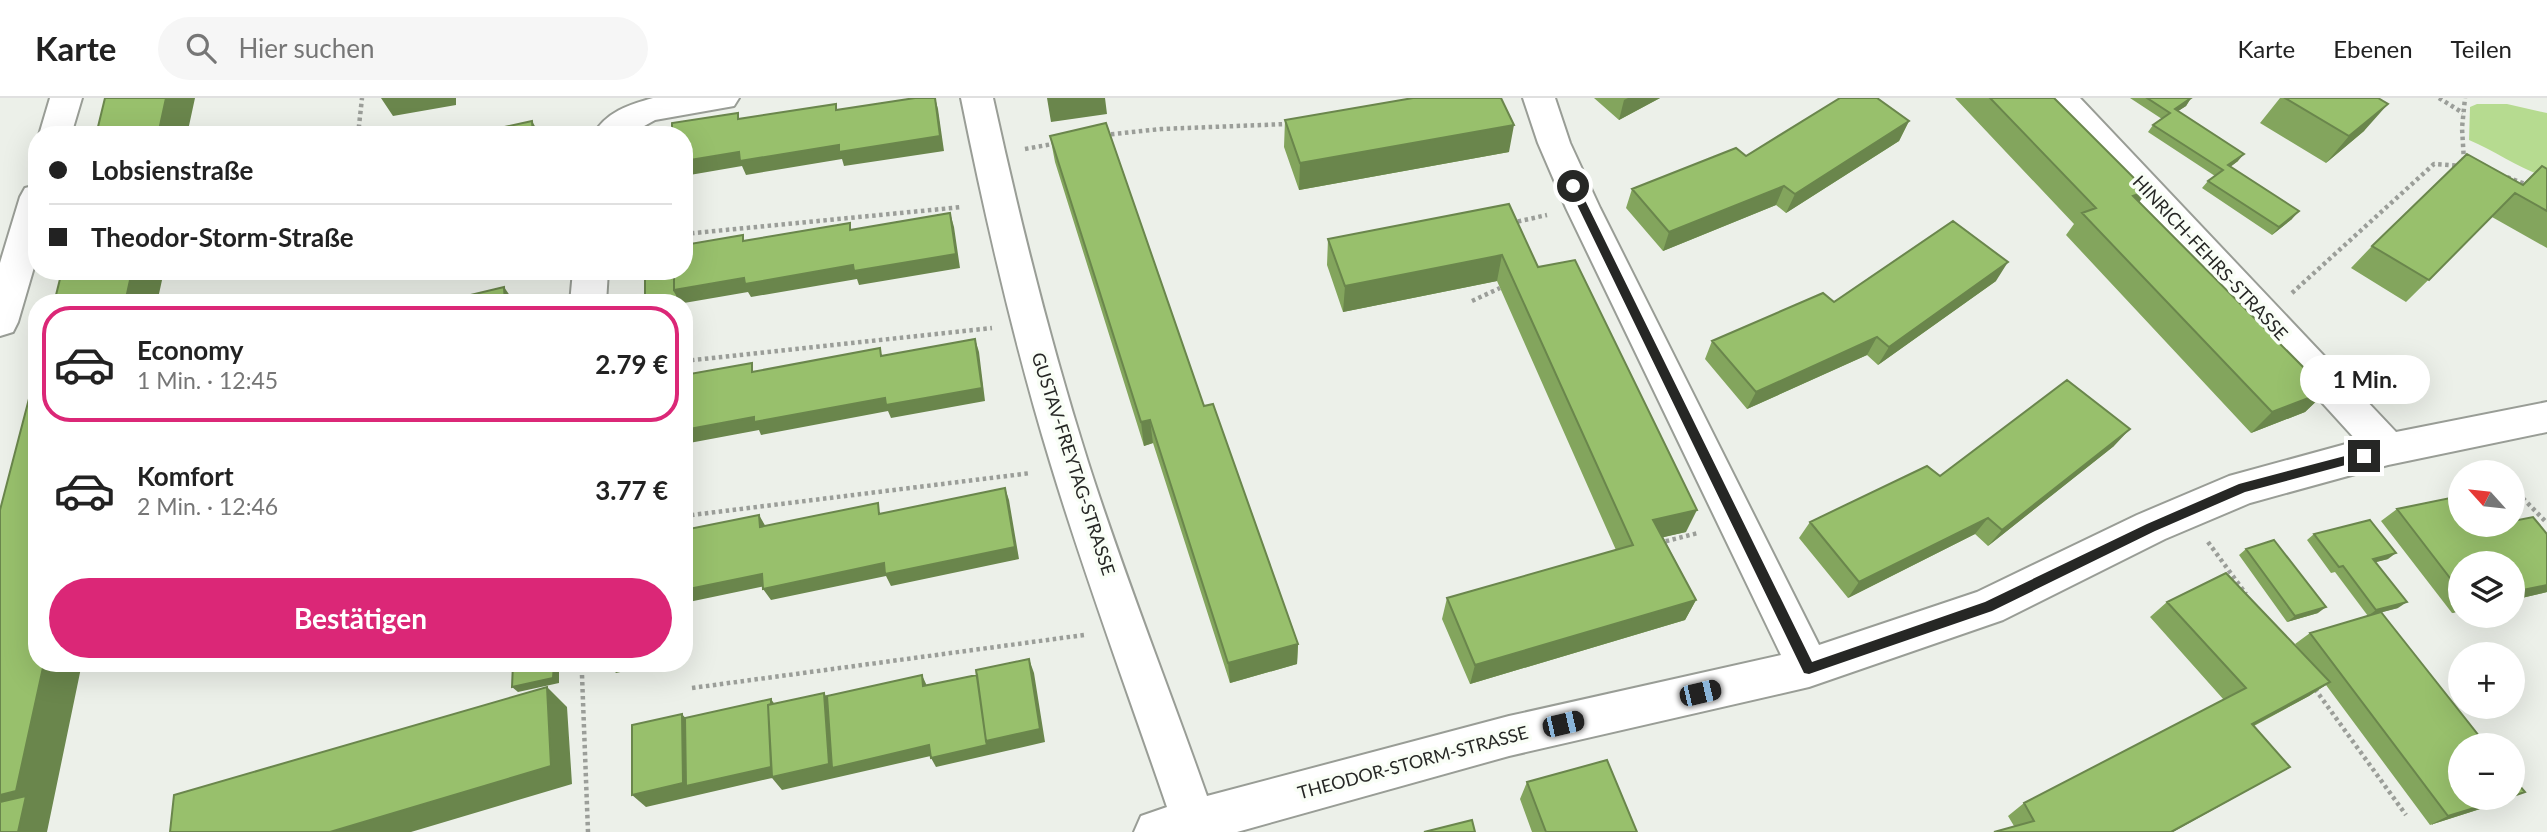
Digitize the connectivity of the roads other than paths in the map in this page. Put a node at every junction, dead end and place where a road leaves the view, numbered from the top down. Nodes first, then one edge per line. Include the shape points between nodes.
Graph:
1 (65, 98) edge
2 (723, 98) edge
3 (977, 98) edge
4 (1539, 98) edge
5 (2061, 98) edge
6 (57, 126) edge
7 (615, 126) edge
8 (28, 227) edge
9 (0, 322) edge
10 (2547, 417) edge
11 (2388, 449) junction
12 (1809, 668) junction
13 (1175, 827) edge

1 - 6 street
2 - 7 street via 640,113
3 - 13 street, GUSTAV-FREYTAG-STRASSE via 1027,319 1124,622
4 - 12 street via 1583,208
5 - 11 street, HINRICH-FEHRS-STRASSE
8 - 9 street
10 - 11 street, THEODOR-STORM-STRASSE
11 - 12 street, THEODOR-STORM-STRASSE via 2244,488 1988,607
12 - 13 street, THEODOR-STORM-STRASSE via 1509,736

